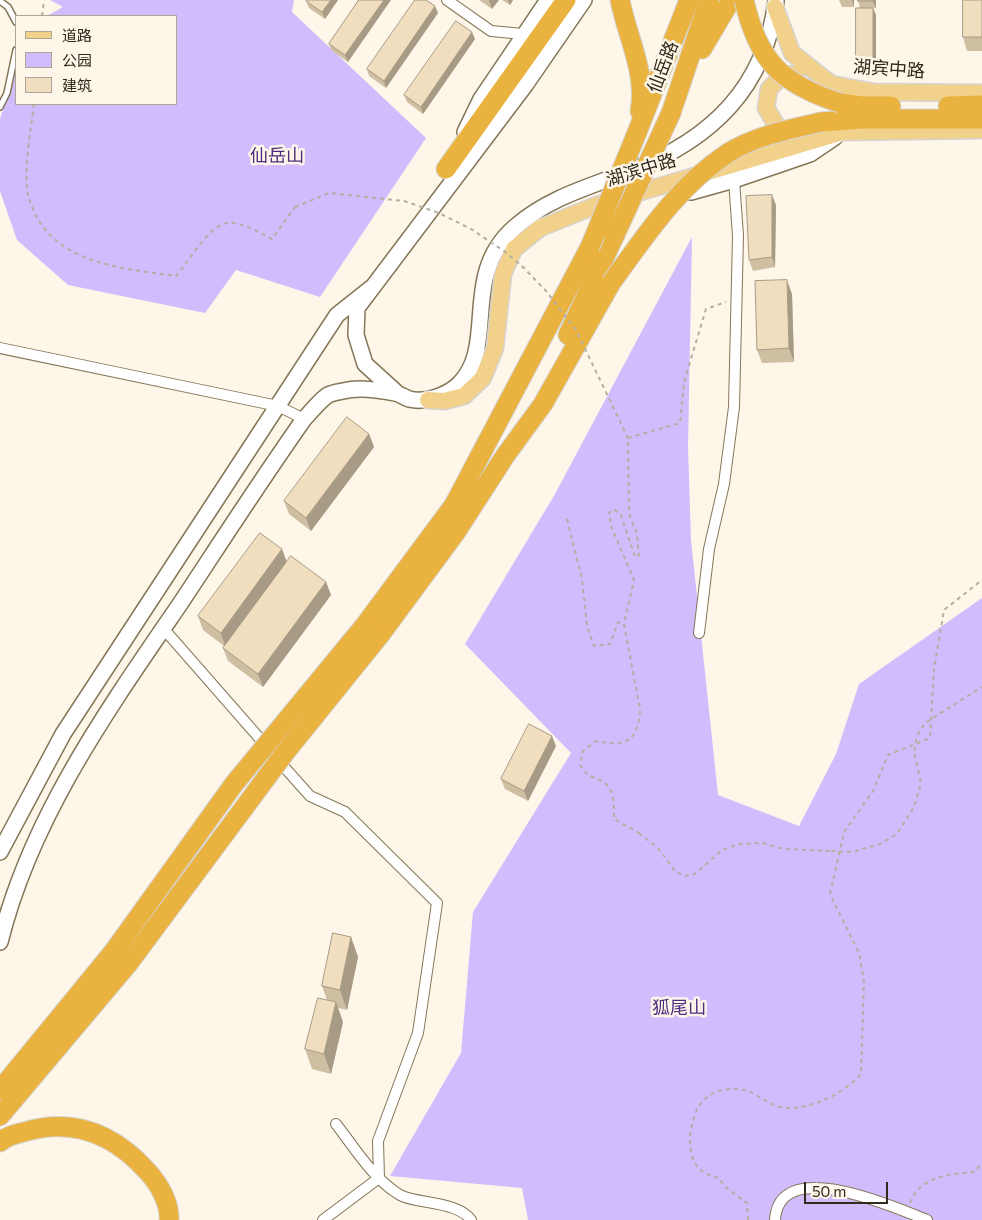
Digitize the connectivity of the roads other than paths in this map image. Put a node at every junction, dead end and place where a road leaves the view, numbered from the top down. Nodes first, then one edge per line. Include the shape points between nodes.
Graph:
1 (447, 0) edge
2 (548, 0) edge
3 (566, 0) edge
4 (584, 0) edge
5 (620, 0) edge
6 (689, 0) edge
7 (709, 0) edge
8 (731, 0) edge
9 (744, 0) edge
10 (0, 1) edge
11 (776, 3) edge
12 (15, 20) edge
13 (523, 34) dead end
14 (15, 55) edge
15 (683, 83) junction
16 (831, 84) junction
17 (982, 93) edge
18 (982, 105) edge
19 (0, 107) edge
20 (982, 119) edge
21 (982, 130) edge
22 (842, 132) junction
23 (636, 134) junction
24 (798, 144) junction
25 (446, 169) junction
26 (734, 180) junction
27 (658, 186) junction
28 (410, 238) junction
29 (371, 288) junction
30 (0, 348) edge
31 (397, 393) junction
32 (428, 400) junction
33 (278, 406) junction
34 (304, 419) junction
35 (505, 456) junction
36 (163, 628) junction
37 (372, 630) junction
38 (699, 633) dead end
39 (0, 852) edge
40 (5, 897) edge
41 (0, 942) edge
42 (0, 1090) edge
43 (0, 1116) edge
44 (336, 1124) dead end
45 (0, 1142) edge
46 (379, 1178) junction
47 (169, 1220) edge
48 (323, 1220) edge
49 (471, 1220) edge
50 (775, 1220) edge
51 (927, 1220) edge

1 - 13 street via 491,31
2 - 25 main road via 481,99
3 - 25 highway
4 - 28 main road via 526,84
5 - 23 highway via 640,72 642,99
6 - 23 highway, 仙岳路
7 - 15 highway, 仙岳路
8 - 15 highway
9 - 18 highway, bridge via 751,30 770,62 790,81 812,94 862,106
10 - 12 lane via 8,7
11 - 16 main road, 湖宾中路 via 792,53
11 - 32 main road via 761,60 744,92 713,125 668,155 554,200 515,226 500,242 486,267 480,296 478,341 471,367 458,385
14 - 19 lane via 7,93
15 - 35 highway, 仙岳路, bridge via 566,340
16 - 17 main road, 湖宾中路 via 874,92
16 - 24 main road via 805,73 783,75 769,89 766,108 780,131
20 - 35 highway, bridge via 821,122 787,129 728,153 664,209 611,283 543,404
21 - 22 main road, 湖滨中路
22 - 24 main road, 湖滨中路
22 - 26 main road via 810,154
23 - 37 highway, bridge via 590,247 454,505
24 - 27 main road, 湖滨中路
25 - 28 main road
26 - 27 main road via 691,192
26 - 38 street via 738,236 734,408 724,484 709,549
27 - 32 main road, 湖滨中路 via 597,205 540,228 514,249 503,274 495,348 483,378 464,396
28 - 29 main road
29 - 31 main road via 357,308 356,335 365,364
29 - 33 main road via 337,315
30 - 33 street
31 - 32 main road via 410,399
31 - 34 main road via 355,388 329,395
33 - 34 street
33 - 39 main road via 63,734
34 - 36 main road
35 - 37 highway via 456,532
36 - 40 main road via 93,731
36 - 46 street via 310,796 345,812 437,903 418,1033 378,1141
37 - 42 highway, bridge via 234,784 114,951
37 - 43 highway, bridge via 128,964
40 - 41 main road
44 - 46 street
45 - 47 highway via 41,1127 72,1127 104,1136 132,1155 159,1184
46 - 48 street
46 - 49 street via 401,1196 433,1202 468,1215
50 - 51 street via 783,1196 810,1187 839,1191

